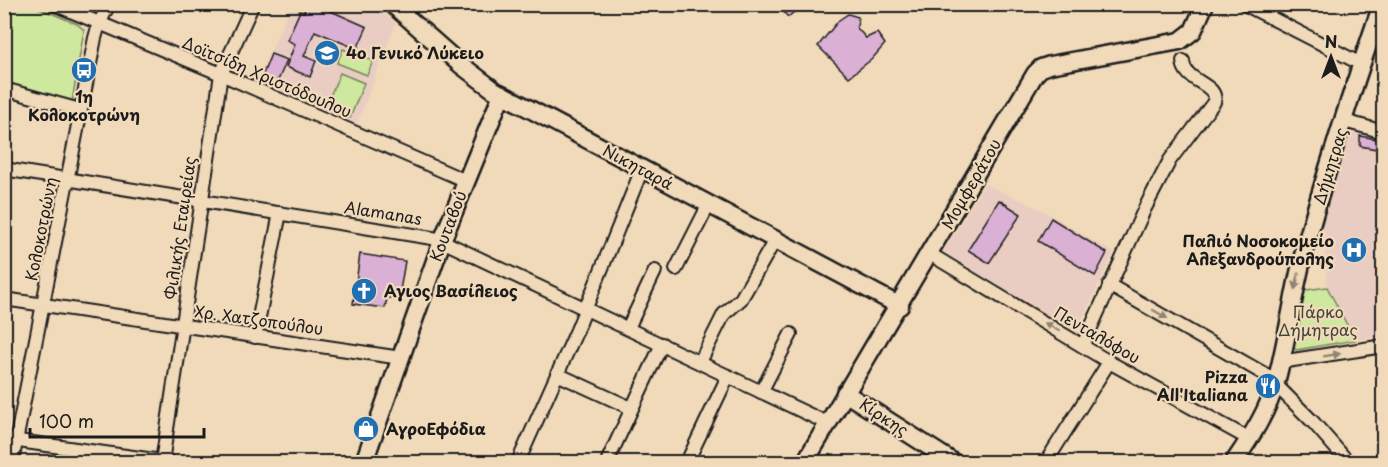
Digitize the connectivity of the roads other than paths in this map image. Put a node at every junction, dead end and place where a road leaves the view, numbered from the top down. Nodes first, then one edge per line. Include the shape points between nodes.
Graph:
1 (54, 4) edge
2 (109, 4) edge
3 (253, 4) edge
4 (392, 4) edge
5 (1205, 4) edge
6 (1244, 4) edge
7 (1382, 4) edge
8 (99, 24) junction
9 (1183, 61) dead end
10 (1361, 64) junction
11 (221, 74) junction
12 (4, 89) edge
13 (502, 94) junction
14 (80, 110) junction
15 (1344, 121) junction
16 (1383, 132) edge
17 (4, 169) edge
18 (642, 169) junction
19 (67, 179) junction
20 (466, 181) junction
21 (201, 200) junction
22 (708, 204) junction
23 (280, 213) junction
24 (775, 240) junction
25 (442, 241) junction
26 (930, 254) junction
27 (676, 269) dead end
28 (655, 271) dead end
29 (1109, 285) junction
30 (4, 299) edge
31 (43, 305) junction
32 (900, 306) junction
33 (586, 308) junction
34 (183, 326) junction
35 (628, 328) junction
36 (791, 334) dead end
37 (255, 337) junction
38 (662, 344) junction
39 (1083, 345) junction
40 (1383, 346) edge
41 (401, 357) junction
42 (700, 362) junction
43 (1109, 362) junction
44 (1280, 362) junction
45 (557, 374) junction
46 (728, 376) junction
47 (1271, 379) junction
48 (761, 392) junction
49 (845, 393) junction
50 (631, 408) junction
51 (827, 423) junction
52 (1249, 439) junction
53 (10, 440) edge
54 (12, 462) edge
55 (165, 462) edge
56 (364, 462) edge
57 (518, 462) edge
58 (607, 462) edge
59 (687, 462) edge
60 (805, 462) edge
61 (953, 462) edge
62 (1046, 462) edge
63 (1234, 462) edge
64 (1348, 462) edge

1 - 8 street, Δοϊτσίδη Χριστόδουλου
2 - 8 street, Κολοκοτρώνη
3 - 11 street, Φιλικής Εταιρείας
4 - 13 street, Νικηταρά via 471,73
5 - 26 street, Μομφεράτου via 1193,31 1180,41 1041,68
6 - 10 street
7 - 10 street, Δήμητρας
8 - 11 street, Δοϊτσίδη Χριστόδουλου
8 - 14 street, Κολοκοτρώνη
9 - 29 street via 1187,74 1213,92 1215,98 1170,160
10 - 15 street, Δήμητρας
11 - 20 street, Δοϊτσίδη Χριστόδουλου
11 - 21 street, Φιλικής Εταιρείας
12 - 14 street
13 - 18 street, Νικηταρά
13 - 20 street, Κουταβού
14 - 19 street, Κολοκοτρώνη
15 - 16 street
15 -> 44 street, Δήμητρας via 1302,257
17 - 19 street, Alamanas
18 - 22 street, Νικηταρά
18 - 33 street
19 - 21 street, Alamanas
19 - 31 street, Κολοκοτρώνη
20 - 25 street, Κουταβού
21 - 23 street, Alamanas
21 - 34 street, Φιλικής Εταιρείας
22 - 24 street, Νικηταρά
22 - 27 street
23 - 25 street, Alamanas
23 - 37 street
24 - 32 street, Νικηταρά
24 - 42 street via 741,299 724,314
25 - 33 street, Alamanas
25 - 41 street, Κουταβού
26 - 32 street, Μομφεράτου
39 -> 26 street, Πενταλόφου
28 - 35 street
29 - 39 street
29 -> 47 street
30 - 31 street, Χρ. Χατζοπούλου
31 - 34 street, Χρ. Χατζοπούλου
31 - 53 street, Κολοκοτρώνη
32 - 49 street, Μομφεράτου
33 - 35 street, Alamanas
33 - 45 street
34 - 37 street, Χρ. Χατζοπούλου
34 - 55 street, Φιλικής Εταιρείας
35 - 38 street, Alamanas
36 - 48 street
37 - 41 street, Χρ. Χατζοπούλου
38 - 42 street, Alamanas
38 - 50 street
39 - 43 street, Πενταλόφου
44 -> 40 street
41 - 56 street, Κουταβού
42 - 46 street, Alamanas
43 - 52 street, Πενταλόφου
43 - 62 street
44 - 47 street, Δήμητρας
45 - 50 street
45 - 57 street
46 - 48 street, Alamanas
46 - 59 street
47 - 52 street, Δήμητρας via 1264,413
47 - 64 street
48 - 51 street, Alamanas
49 - 51 street, Μομφεράτου
49 - 61 street, Κίρκης
50 - 58 street
51 - 60 street, Μομφεράτου
52 - 63 street, Δήμητρας
53 - 54 street, Κολοκοτρώνη
53 - 55 street

